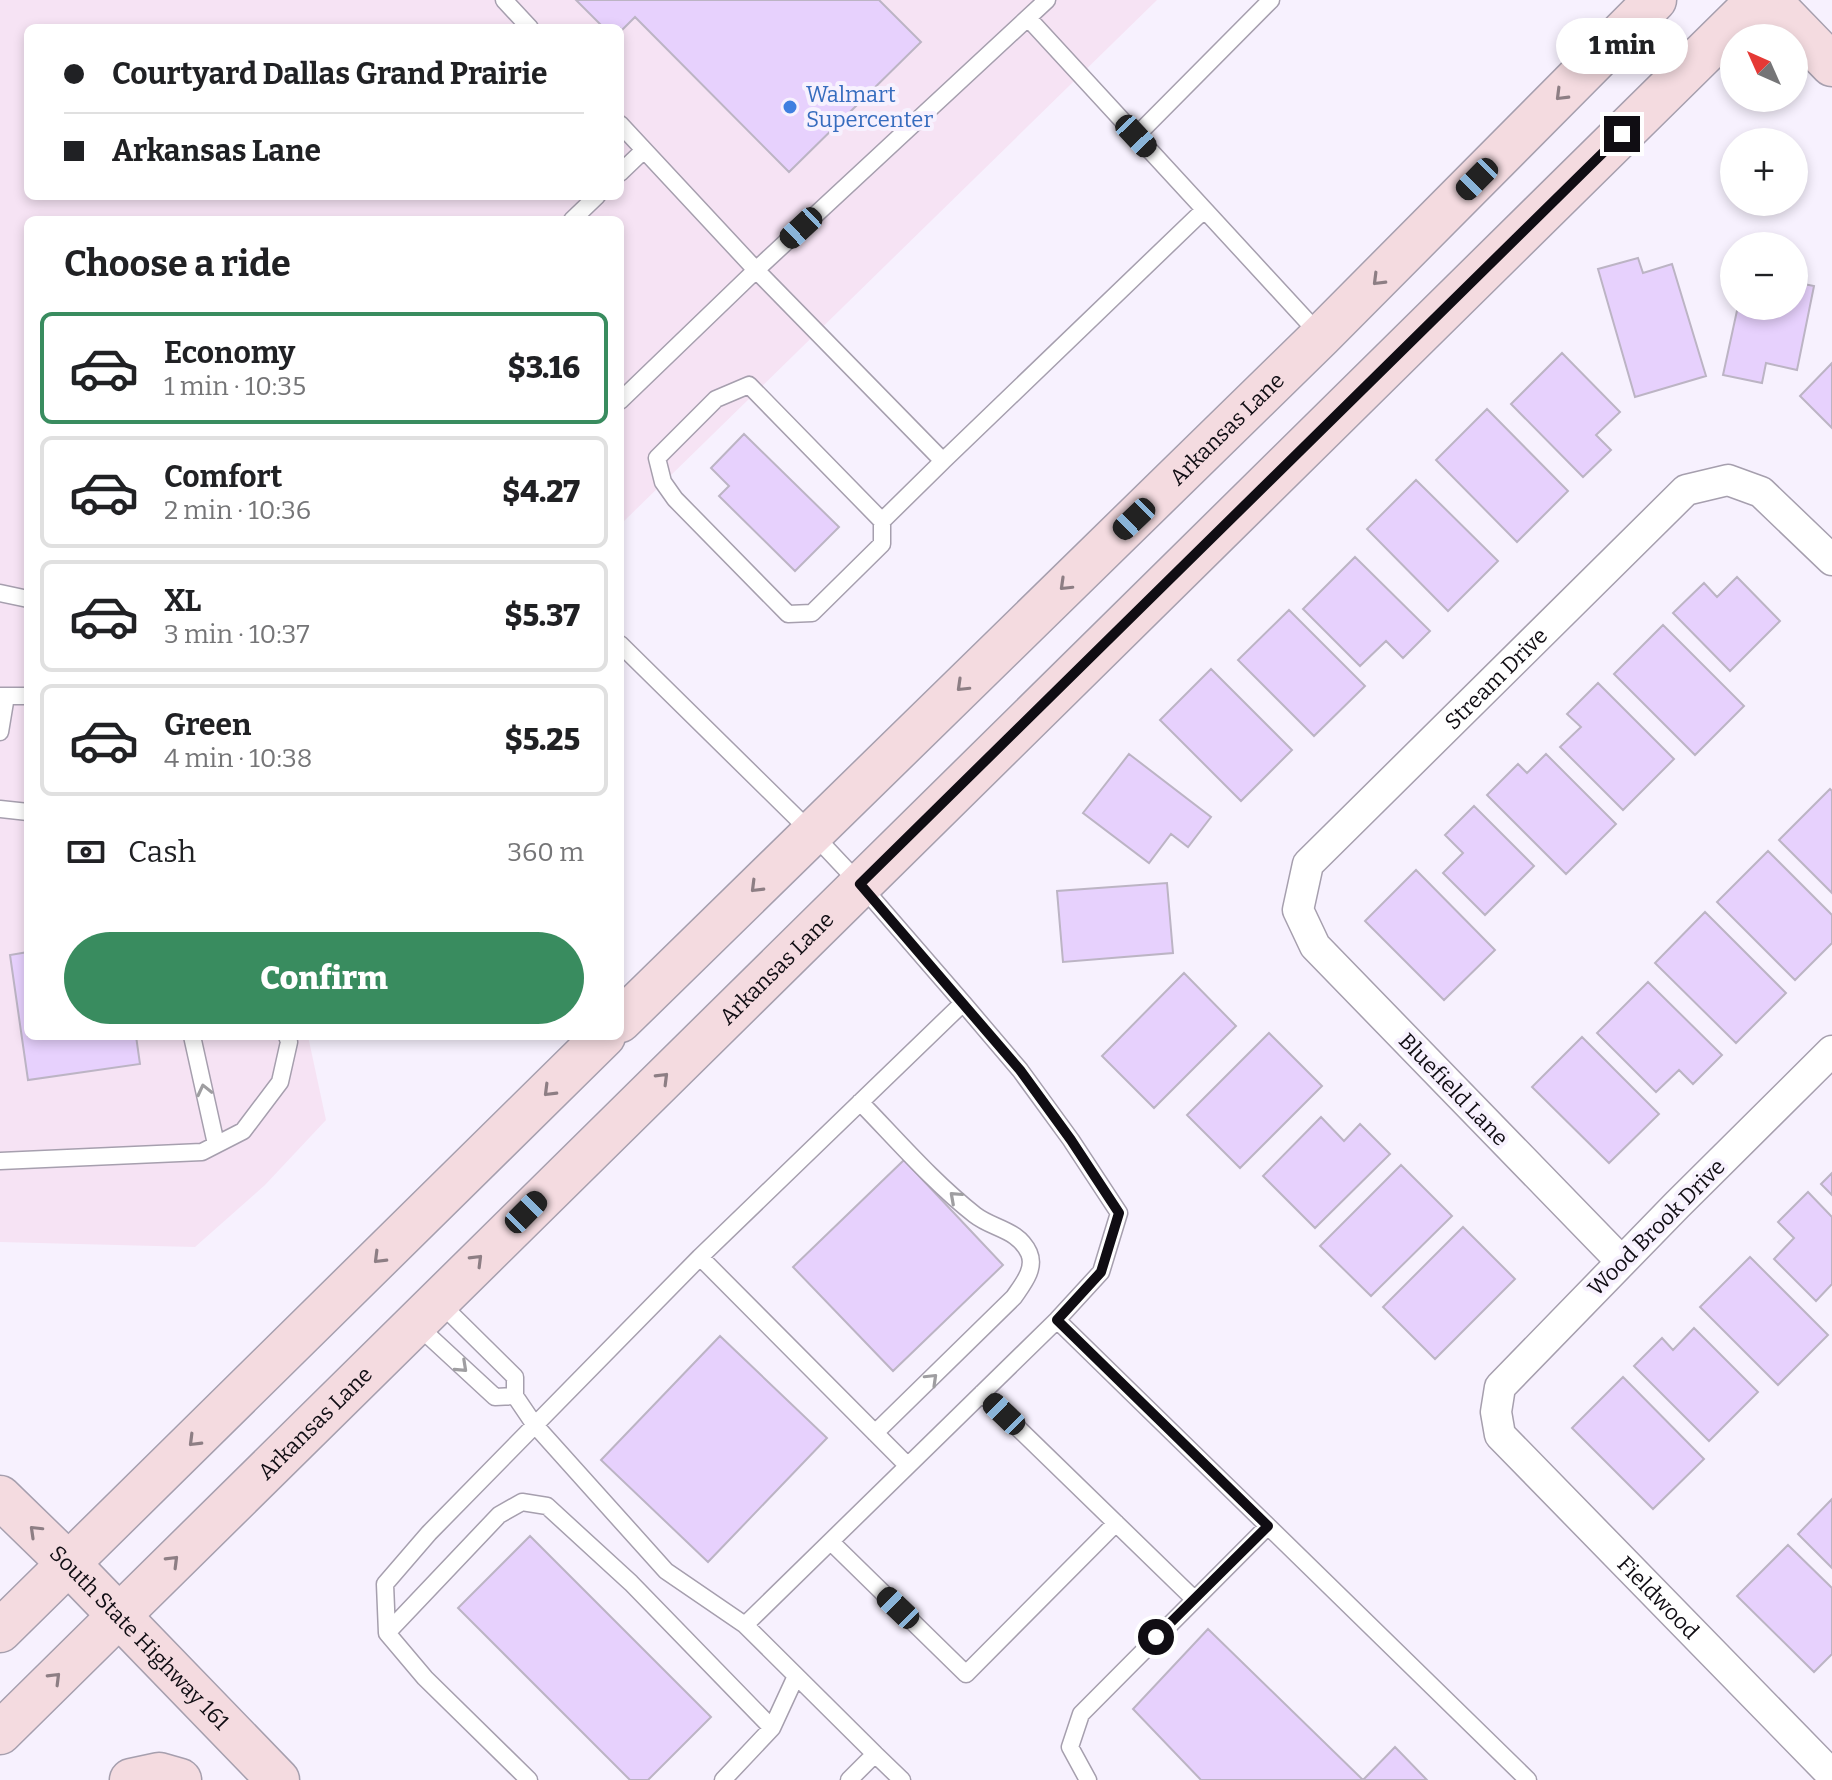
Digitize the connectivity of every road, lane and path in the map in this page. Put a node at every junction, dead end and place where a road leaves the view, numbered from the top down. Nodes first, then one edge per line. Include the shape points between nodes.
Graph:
1 (504, 0) edge
2 (1047, 0) edge
3 (1271, 0) edge
4 (1655, 0) edge
5 (1758, 0) edge
6 (1769, 0) edge
7 (1028, 18) junction
8 (526, 24) edge
9 (1832, 65) edge
10 (624, 128) edge
11 (1136, 136) junction
12 (644, 150) junction
13 (624, 169) edge
14 (593, 200) edge
15 (1204, 210) junction
16 (576, 216) edge
17 (756, 270) junction
18 (1321, 336) junction
19 (624, 397) edge
20 (943, 461) junction
21 (882, 521) junction
22 (1832, 560) edge
23 (0, 593) edge
24 (24, 598) edge
25 (624, 648) edge
26 (3, 696) edge
27 (24, 696) edge
28 (0, 732) edge
29 (0, 809) edge
30 (24, 812) edge
31 (811, 832) junction
32 (860, 884) junction
33 (1298, 910) joint
34 (963, 1003) junction
35 (624, 1017) edge
36 (193, 1040) edge
37 (288, 1040) edge
38 (600, 1040) edge
39 (1832, 1051) edge
40 (860, 1102) junction
41 (216, 1144) junction
42 (0, 1161) edge
43 (700, 1257) junction
44 (1621, 1261) junction
45 (426, 1311) junction
46 (1057, 1320) junction
47 (982, 1393) junction
48 (515, 1396) junction
49 (1496, 1412) joint
50 (534, 1424) junction
51 (875, 1433) junction
52 (907, 1465) junction
53 (0, 1497) edge
54 (1116, 1523) junction
55 (1268, 1526) junction
56 (831, 1542) junction
57 (69, 1564) junction
58 (1194, 1599) junction
59 (117, 1616) junction
60 (745, 1625) junction
61 (0, 1631) edge
62 (387, 1633) junction
63 (796, 1676) junction
64 (772, 1728) junction
65 (0, 1733) edge
66 (875, 1754) junction
67 (1832, 1775) edge
68 (131, 1780) edge
69 (180, 1780) edge
70 (278, 1780) edge
71 (529, 1780) edge
72 (723, 1780) edge
73 (849, 1780) edge
74 (902, 1780) edge
75 (1088, 1780) edge
76 (1528, 1780) edge

1 - 8 lane
2 - 7 lane
3 - 11 lane
4 -> 18 main road, Arkansas Lane
5 - 32 main road, Arkansas Lane
6 - 9 main road
7 - 11 lane
7 - 17 lane
10 - 12 lane
11 - 15 lane
12 - 13 lane
12 - 17 lane
14 - 16 lane
15 - 18 lane
15 - 20 lane
17 - 19 lane
17 - 20 lane
18 -> 31 main road, Arkansas Lane
20 - 21 lane
21 - 21 lane via 749,385 716,399 657,458 663,482 675,499 788,614 812,613 822,604 882,544
22 - 33 street, Stream Drive via 1761,492 1728,480 1686,490 1308,864
23 - 24 lane
25 - 31 lane
26 - 27 lane
26 - 28 lane
29 - 30 lane
31 - 32 lane
31 -> 35 main road, Arkansas Lane
32 - 34 lane
45 -> 32 main road, Arkansas Lane
33 - 44 street, Bluefield Lane via 1315,946
34 - 40 lane
34 - 46 lane via 1020,1070 1119,1213 1101,1272
41 -> 36 lane
37 - 41 lane via 280,1082 243,1131
38 -> 57 main road
39 - 44 street, Wood Brook Drive
40 - 43 lane
51 -> 40 lane via 1014,1297 1028,1277 1031,1260 1016,1235 979,1218 955,1198
41 - 42 lane via 202,1152
43 - 50 lane
43 - 51 lane
44 - 49 street, Wood Brook Drive via 1500,1387
45 - 48 lane via 515,1377
45 -> 48 lane via 495,1397
59 -> 45 main road, Arkansas Lane
46 - 47 lane
46 - 55 lane
47 - 52 lane
47 - 54 lane
48 - 50 lane
49 - 67 street, Fieldwood via 1500,1435
50 - 60 lane via 666,1571
50 - 62 lane via 385,1584
51 - 52 lane
52 - 56 lane
57 -> 53 main road, South State Highway 161
54 - 56 lane via 966,1674
54 - 58 lane
55 - 58 lane
55 - 76 lane
56 - 60 lane
57 - 59 main road, South State Highway 161
57 - 61 main road
58 - 75 lane via 1081,1714 1070,1747
65 -> 59 main road, Arkansas Lane
59 - 70 main road, South State Highway 161
60 - 63 lane
62 - 64 lane via 499,1515 522,1502 547,1506 631,1583
62 - 71 lane
63 - 64 lane
63 - 66 lane
64 - 72 lane
66 - 73 lane
66 - 74 lane
68 - 69 main road via 159,1774

